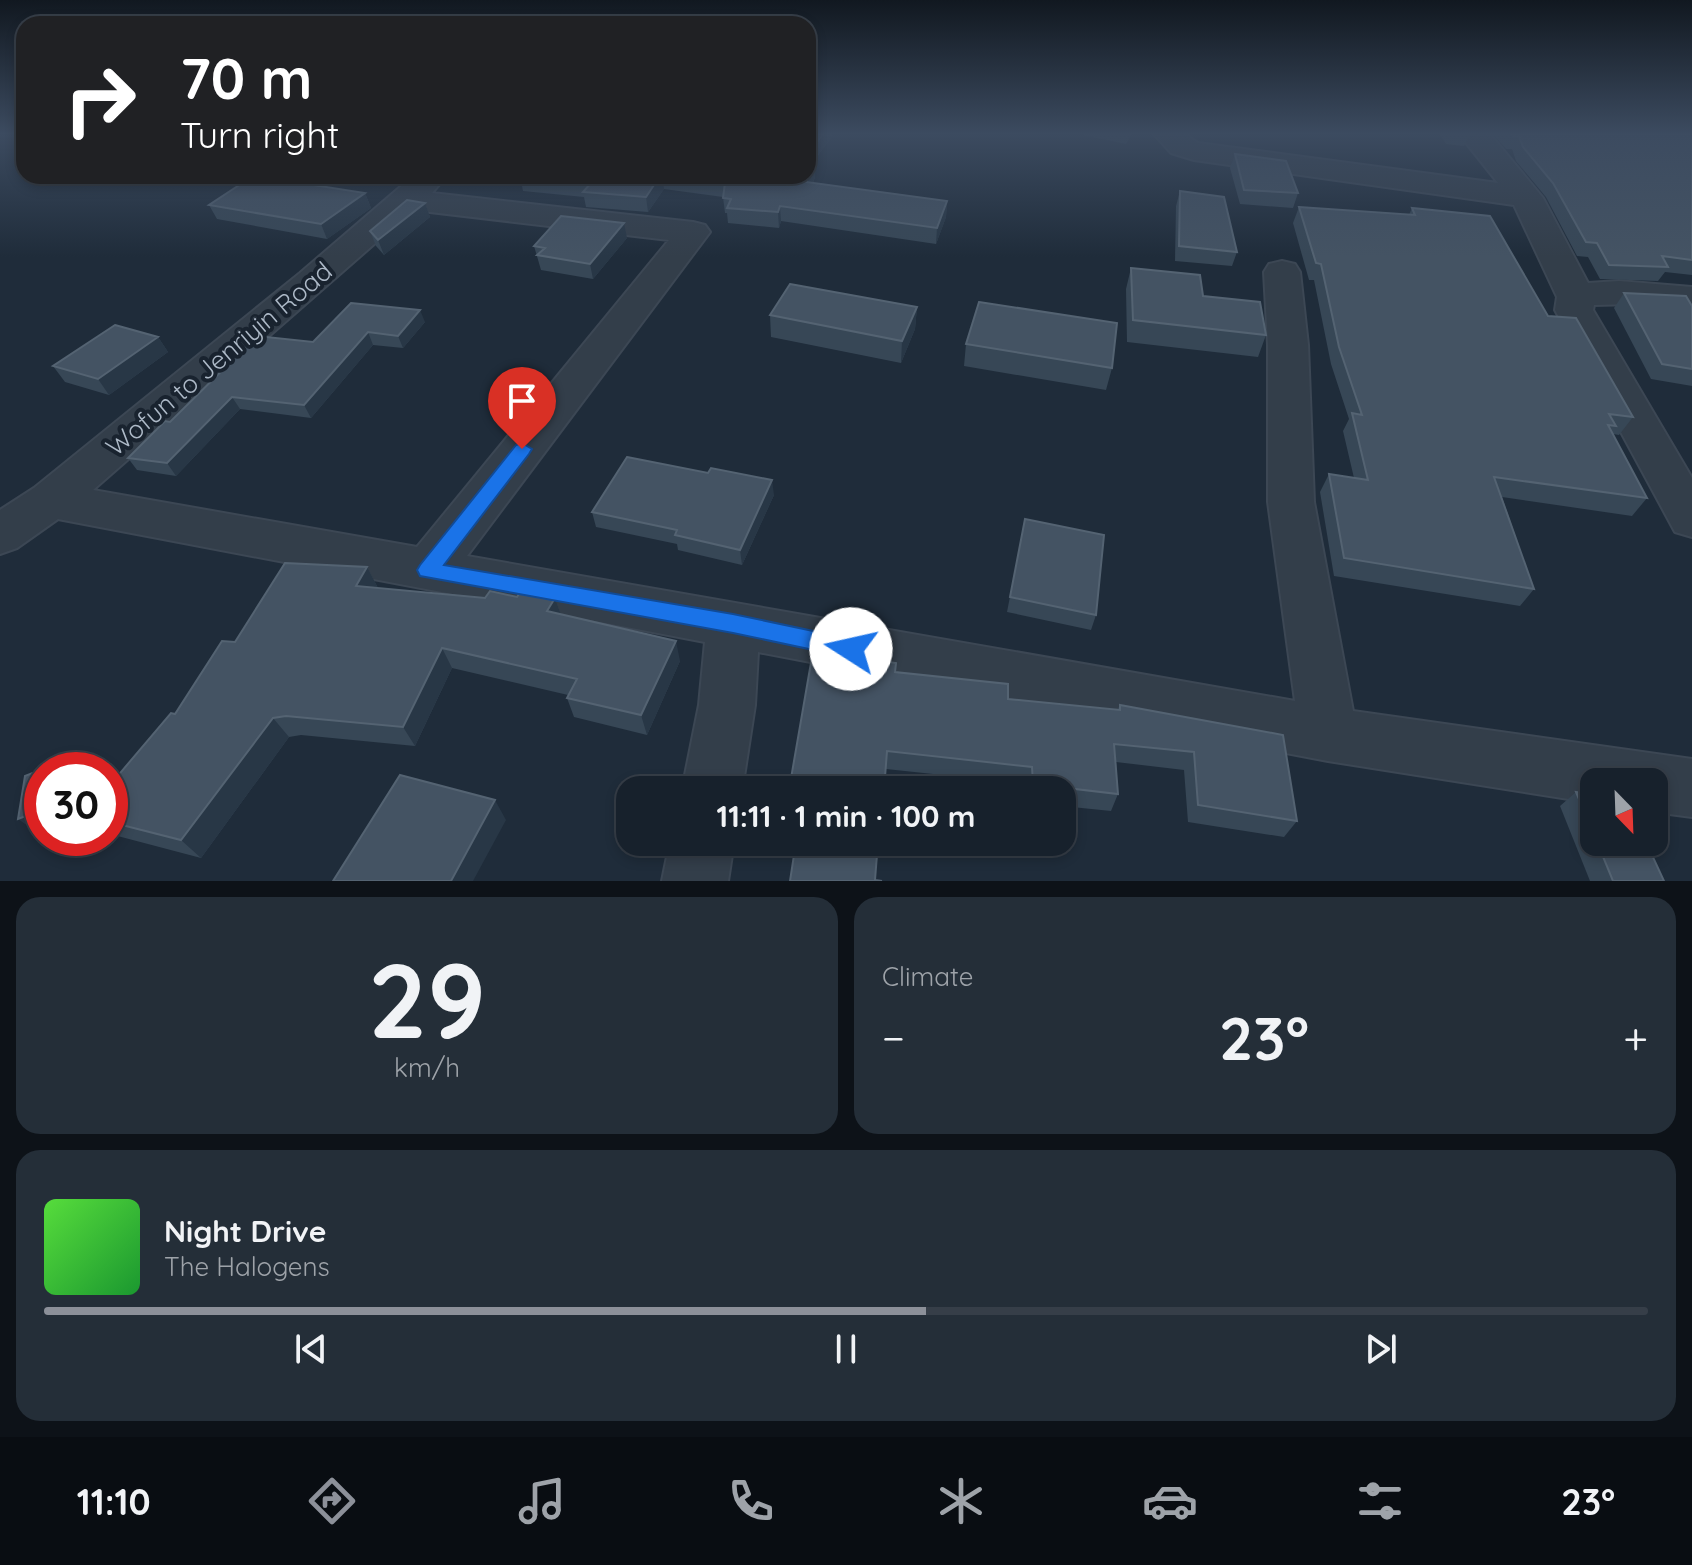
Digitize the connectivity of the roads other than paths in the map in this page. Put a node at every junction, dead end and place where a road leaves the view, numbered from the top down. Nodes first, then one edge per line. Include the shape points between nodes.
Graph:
1 (1362, 175) edge
2 (1508, 175) edge
3 (419, 188) edge
4 (1527, 198) junction
5 (1282, 272) dead end
6 (1576, 297) junction
7 (1692, 298) edge
8 (51, 500) junction
9 (1692, 519) edge
10 (0, 535) edge
11 (428, 570) junction
12 (733, 624) junction
13 (1328, 734) junction
14 (1580, 772) edge
15 (714, 776) edge
16 (1668, 785) edge
17 (1692, 788) edge
18 (699, 856) edge
19 (695, 881) edge

1 - 4 street
2 - 4 street
3 - 8 street, Wofun to Jenriyin Road
3 - 11 street via 558,219 693,232
4 - 6 street
5 - 13 street via 1291,502
6 - 7 street via 1610,292
6 - 9 street via 1574,310
8 - 10 street, Wofun to Jenriyin Road
8 - 11 street
11 - 12 street
12 - 13 street
12 - 15 street
13 - 14 street
16 - 17 street
18 - 19 street

